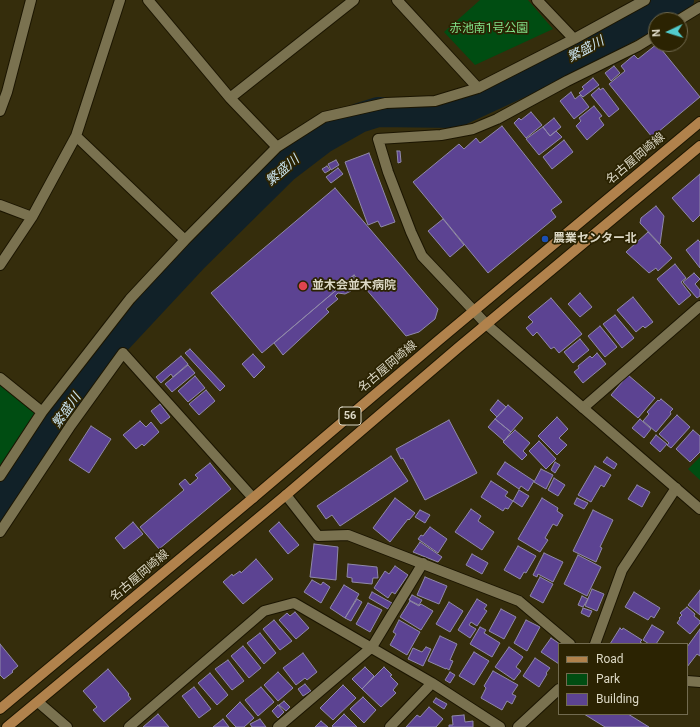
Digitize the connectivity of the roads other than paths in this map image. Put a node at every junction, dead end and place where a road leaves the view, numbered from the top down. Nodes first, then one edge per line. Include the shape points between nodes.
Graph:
1 (31, 0) edge
2 (120, 0) edge
3 (148, 0) edge
4 (354, 0) edge
5 (397, 0) edge
6 (537, 0) edge
7 (645, 0) edge
8 (700, 7) edge
9 (688, 14) edge
10 (574, 39) junction
11 (648, 40) edge
12 (478, 88) junction
13 (230, 98) junction
14 (0, 111) edge
15 (700, 122) edge
16 (76, 136) junction
17 (700, 146) edge
18 (277, 147) junction
19 (0, 205) edge
20 (32, 217) junction
21 (185, 240) junction
22 (0, 265) edge
23 (700, 306) edge
24 (474, 311) junction
25 (486, 324) junction
26 (0, 378) edge
27 (582, 408) junction
28 (42, 412) junction
29 (0, 476) edge
30 (676, 488) junction
31 (286, 495) junction
32 (253, 498) junction
33 (700, 509) edge
34 (0, 532) edge
35 (423, 563) junction
36 (569, 643) edge
37 (595, 643) edge
38 (372, 647) junction
39 (688, 681) edge
40 (700, 682) edge
41 (432, 683) junction
42 (558, 690) edge
43 (38, 702) junction
44 (0, 709) edge
45 (7, 727) edge
46 (67, 727) edge
47 (129, 727) edge
48 (278, 727) edge
49 (390, 727) edge
50 (500, 727) edge
51 (518, 727) edge

1 - 14 street
2 - 16 street
3 - 13 street
4 - 13 street
5 - 12 street
6 - 10 street
7 - 10 street
8 - 9 street
10 - 12 street
11 - 24 street via 473,129 441,135 378,139 393,185 422,256
12 - 18 street via 435,101 386,103 324,117
13 - 18 street
15 - 24 main road, 名古屋岡崎線 / 56
16 - 20 street
16 - 21 street
17 - 25 main road, 56
18 - 21 street
19 - 20 street
20 - 22 street
21 - 28 street via 130,299
23 - 27 street
24 - 25 street
24 - 32 main road, 名古屋岡崎線 / 56
25 - 27 street
25 - 31 main road, 56
26 - 28 street
27 - 30 street
28 - 29 street
30 - 33 street
30 - 37 street via 622,570
31 - 35 street via 318,536 348,535
31 - 43 main road, 56
32 - 34 street via 123,353 71,425
32 - 44 main road, 名古屋岡崎線 / 56
35 - 36 street via 519,601
35 - 38 street
38 - 41 street
38 - 47 street via 294,603 264,611
38 - 48 street
39 - 40 street
41 - 49 street
41 - 50 street
42 - 51 street
43 - 45 main road, 56
43 - 46 street

